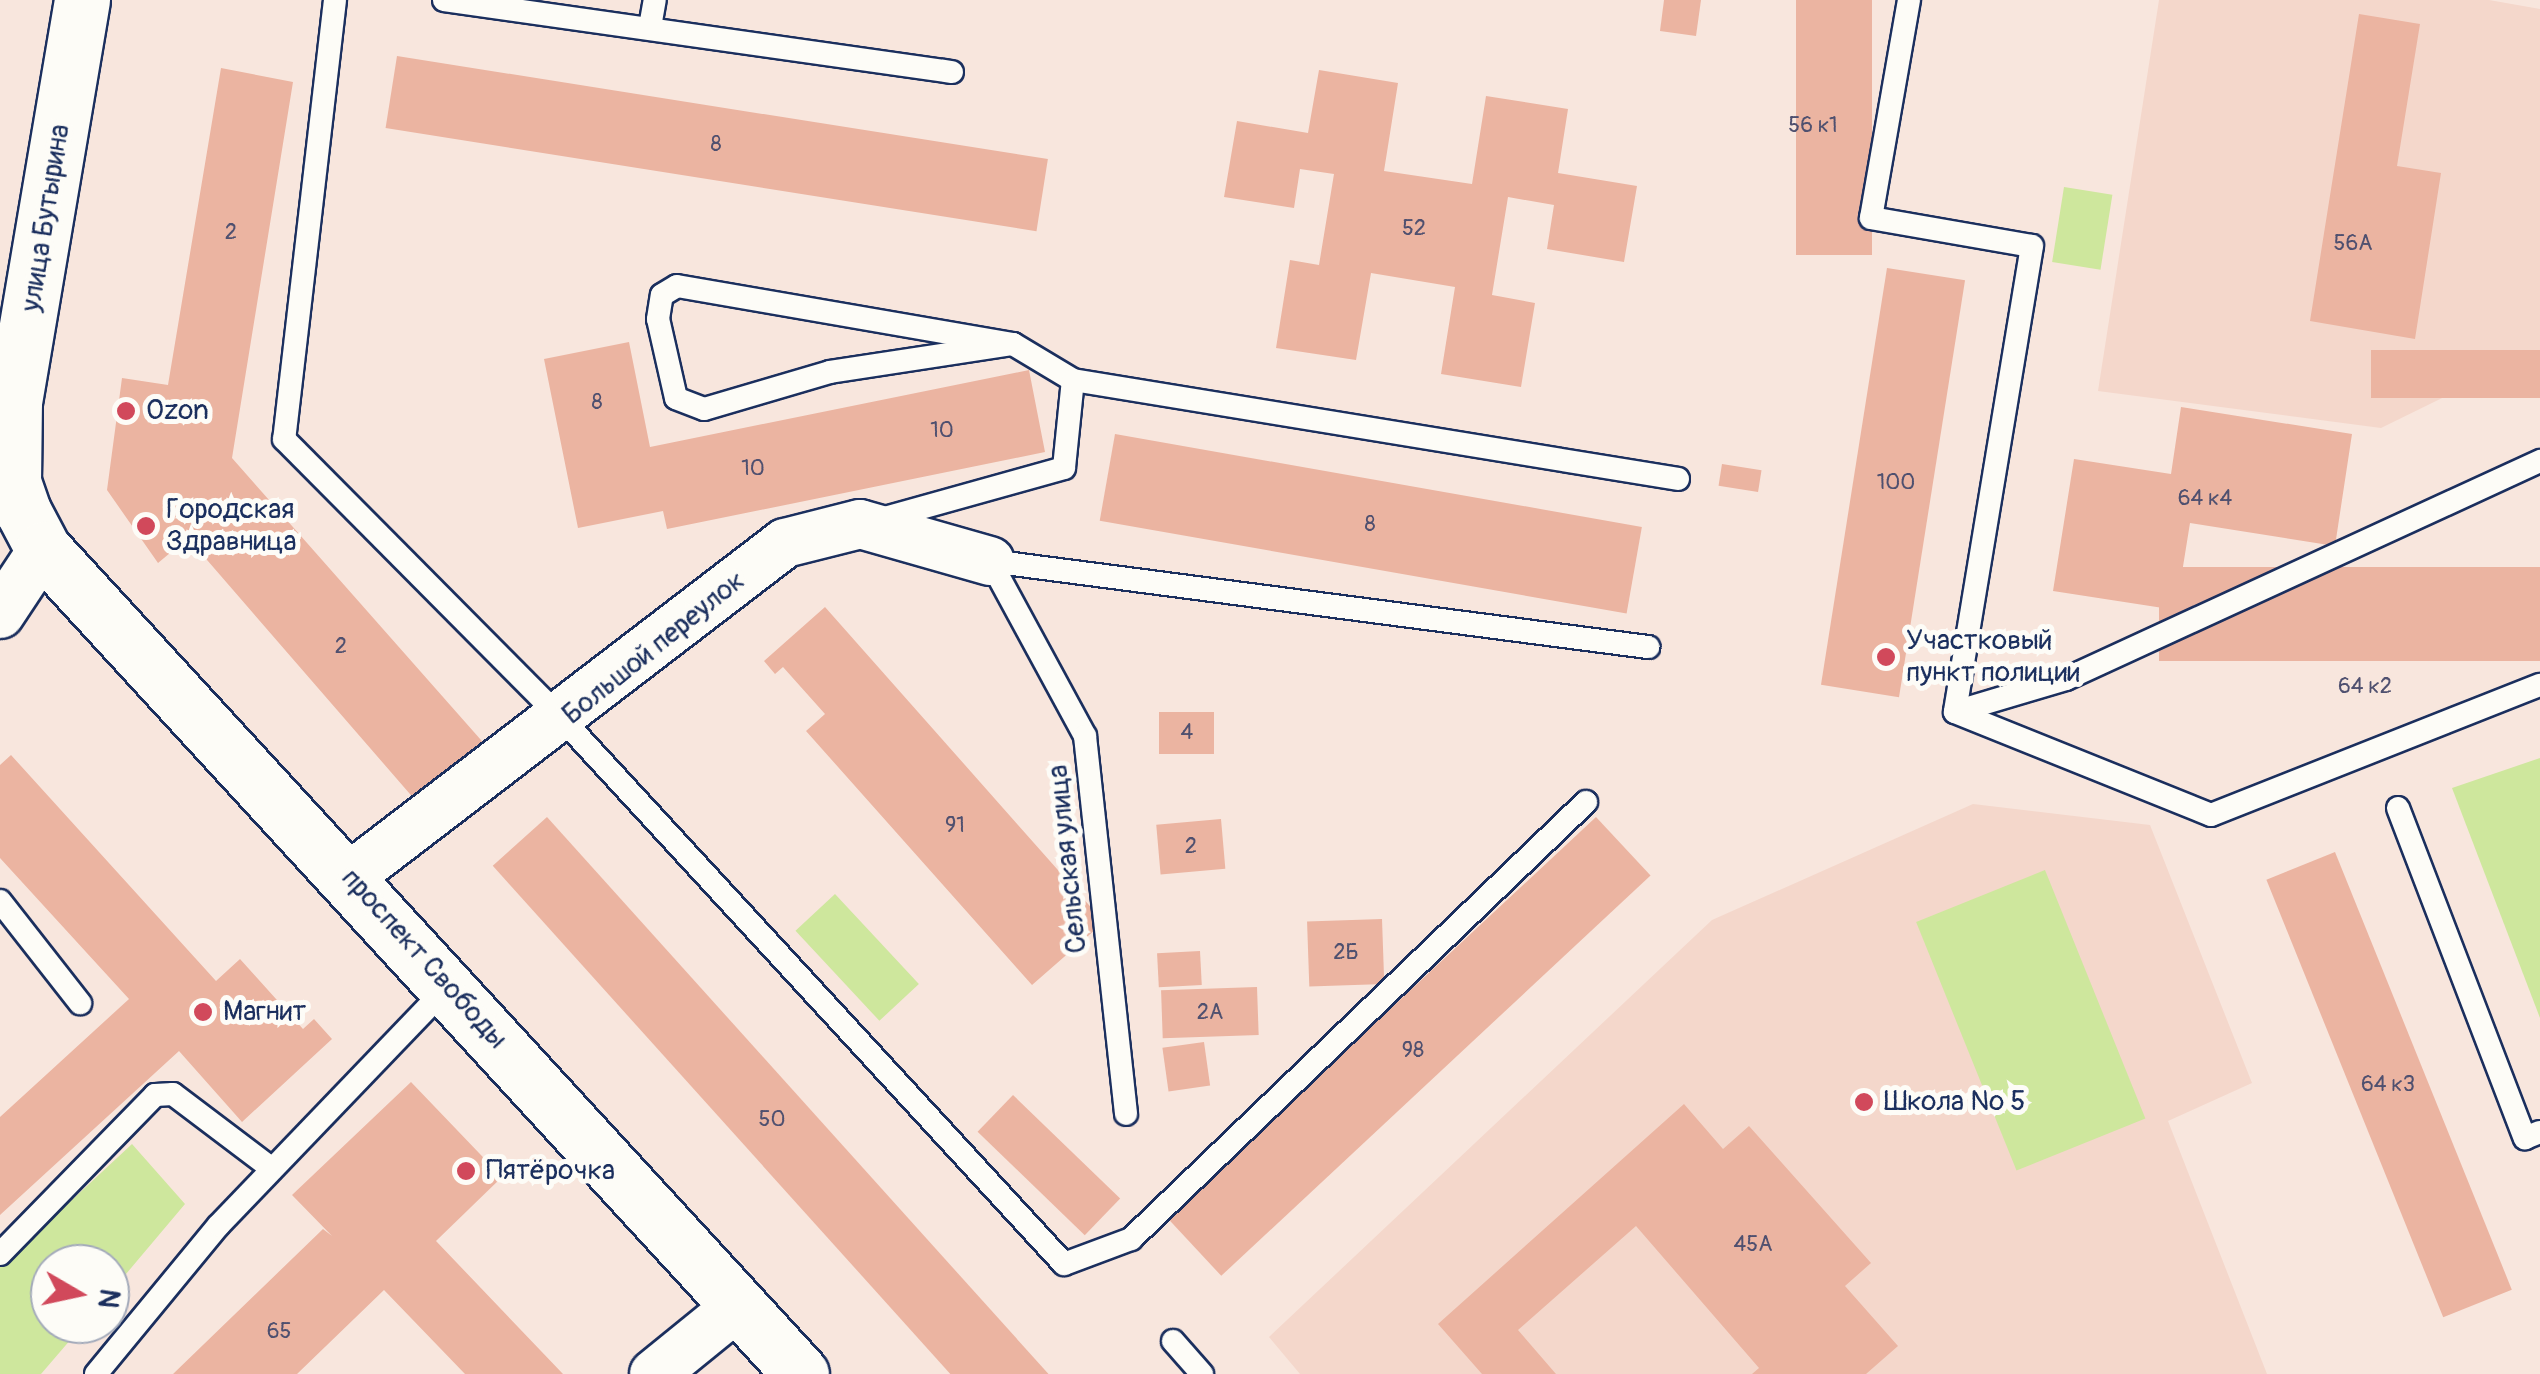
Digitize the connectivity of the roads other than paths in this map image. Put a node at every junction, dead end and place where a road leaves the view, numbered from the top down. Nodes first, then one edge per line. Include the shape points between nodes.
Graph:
1 (82, 0) edge
2 (335, 0) edge
3 (444, 0) edge
4 (655, 0) edge
5 (1910, 0) edge
6 (650, 27) junction
7 (952, 72) dead end
8 (14, 311) edge
9 (1012, 344) junction
10 (1074, 380) junction
11 (2540, 461) edge
12 (1678, 479) dead end
13 (6, 480) edge
14 (860, 524) junction
15 (43, 549) junction
16 (990, 561) junction
17 (0, 614) edge
18 (1648, 647) dead end
19 (2540, 685) edge
20 (1954, 712) junction
21 (564, 721) junction
22 (1586, 802) dead end
23 (2398, 808) dead end
24 (349, 876) junction
25 (0, 902) edge
26 (448, 986) junction
27 (80, 1003) dead end
28 (1126, 1114) dead end
29 (2540, 1132) edge
30 (272, 1169) junction
31 (0, 1254) edge
32 (739, 1306) junction
33 (1173, 1342) dead end
34 (96, 1374) edge
35 (654, 1374) edge
36 (801, 1374) edge
37 (1202, 1374) edge

1 - 8 street, улица Бутырина
2 - 21 lane via 284,440
3 - 6 lane
4 - 6 lane
5 - 20 lane via 1871,218 2032,246
6 - 7 lane
8 - 13 street, улица Бутырина
9 - 9 lane via 676,286 662,294 658,319 676,398 704,410 830,372
9 - 10 lane
10 - 12 lane
10 - 14 lane via 1064,468
11 - 20 lane via 2066,679
13 - 15 street, улица Бутырина
14 - 16 street
14 - 21 street, Большой переулок via 785,543
15 - 17 street
15 - 24 street, проспект Свободы
16 - 18 lane
16 - 28 lane, Сельская улица via 1085,736
19 - 20 lane via 2211,815
21 - 22 lane via 1064,1264 1131,1239
21 - 24 street, Большой переулок
23 - 29 lane via 2526,1138
24 - 26 street, проспект Свободы
25 - 27 lane
26 - 30 lane
26 - 32 street, проспект Свободы
30 - 31 lane via 173,1094 155,1095
30 - 34 lane
32 - 35 street
32 - 36 street, проспект Свободы
33 - 37 lane

